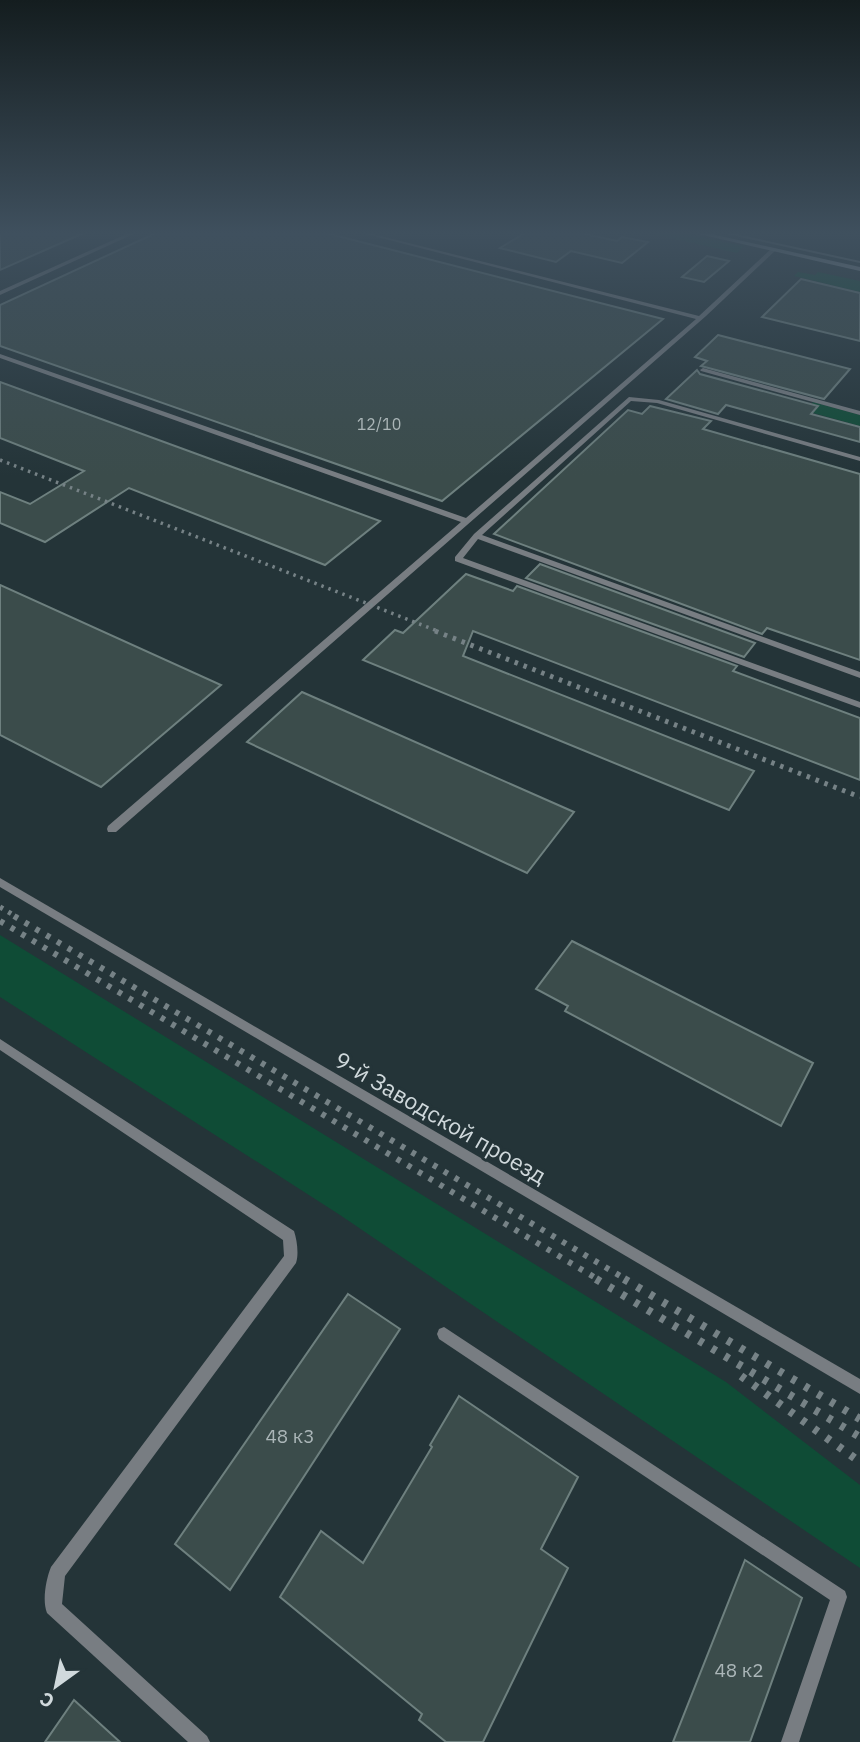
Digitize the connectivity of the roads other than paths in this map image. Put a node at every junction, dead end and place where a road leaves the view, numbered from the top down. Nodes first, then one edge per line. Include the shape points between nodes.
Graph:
1 (681, 313) edge
2 (705, 313) edge
3 (700, 318) junction
4 (0, 356) edge
5 (703, 370) dead end
6 (860, 413) edge
7 (860, 459) edge
8 (467, 521) junction
9 (477, 536) junction
10 (860, 674) edge
11 (860, 705) edge
12 (112, 829) dead end
13 (0, 882) edge
14 (0, 1044) edge
15 (444, 1334) dead end
16 (860, 1387) edge
17 (201, 1742) edge
18 (790, 1742) edge

1 - 3 lane
2 - 3 lane
3 - 8 lane
4 - 8 lane
5 - 6 lane
7 - 9 lane via 657,401 629,399
8 - 12 lane
9 - 10 lane
9 - 11 lane via 458,559
13 - 16 lane, 9-й Заводской проезд
14 - 17 lane via 289,1236 291,1258 57,1573 53,1607
15 - 18 lane via 839,1597

